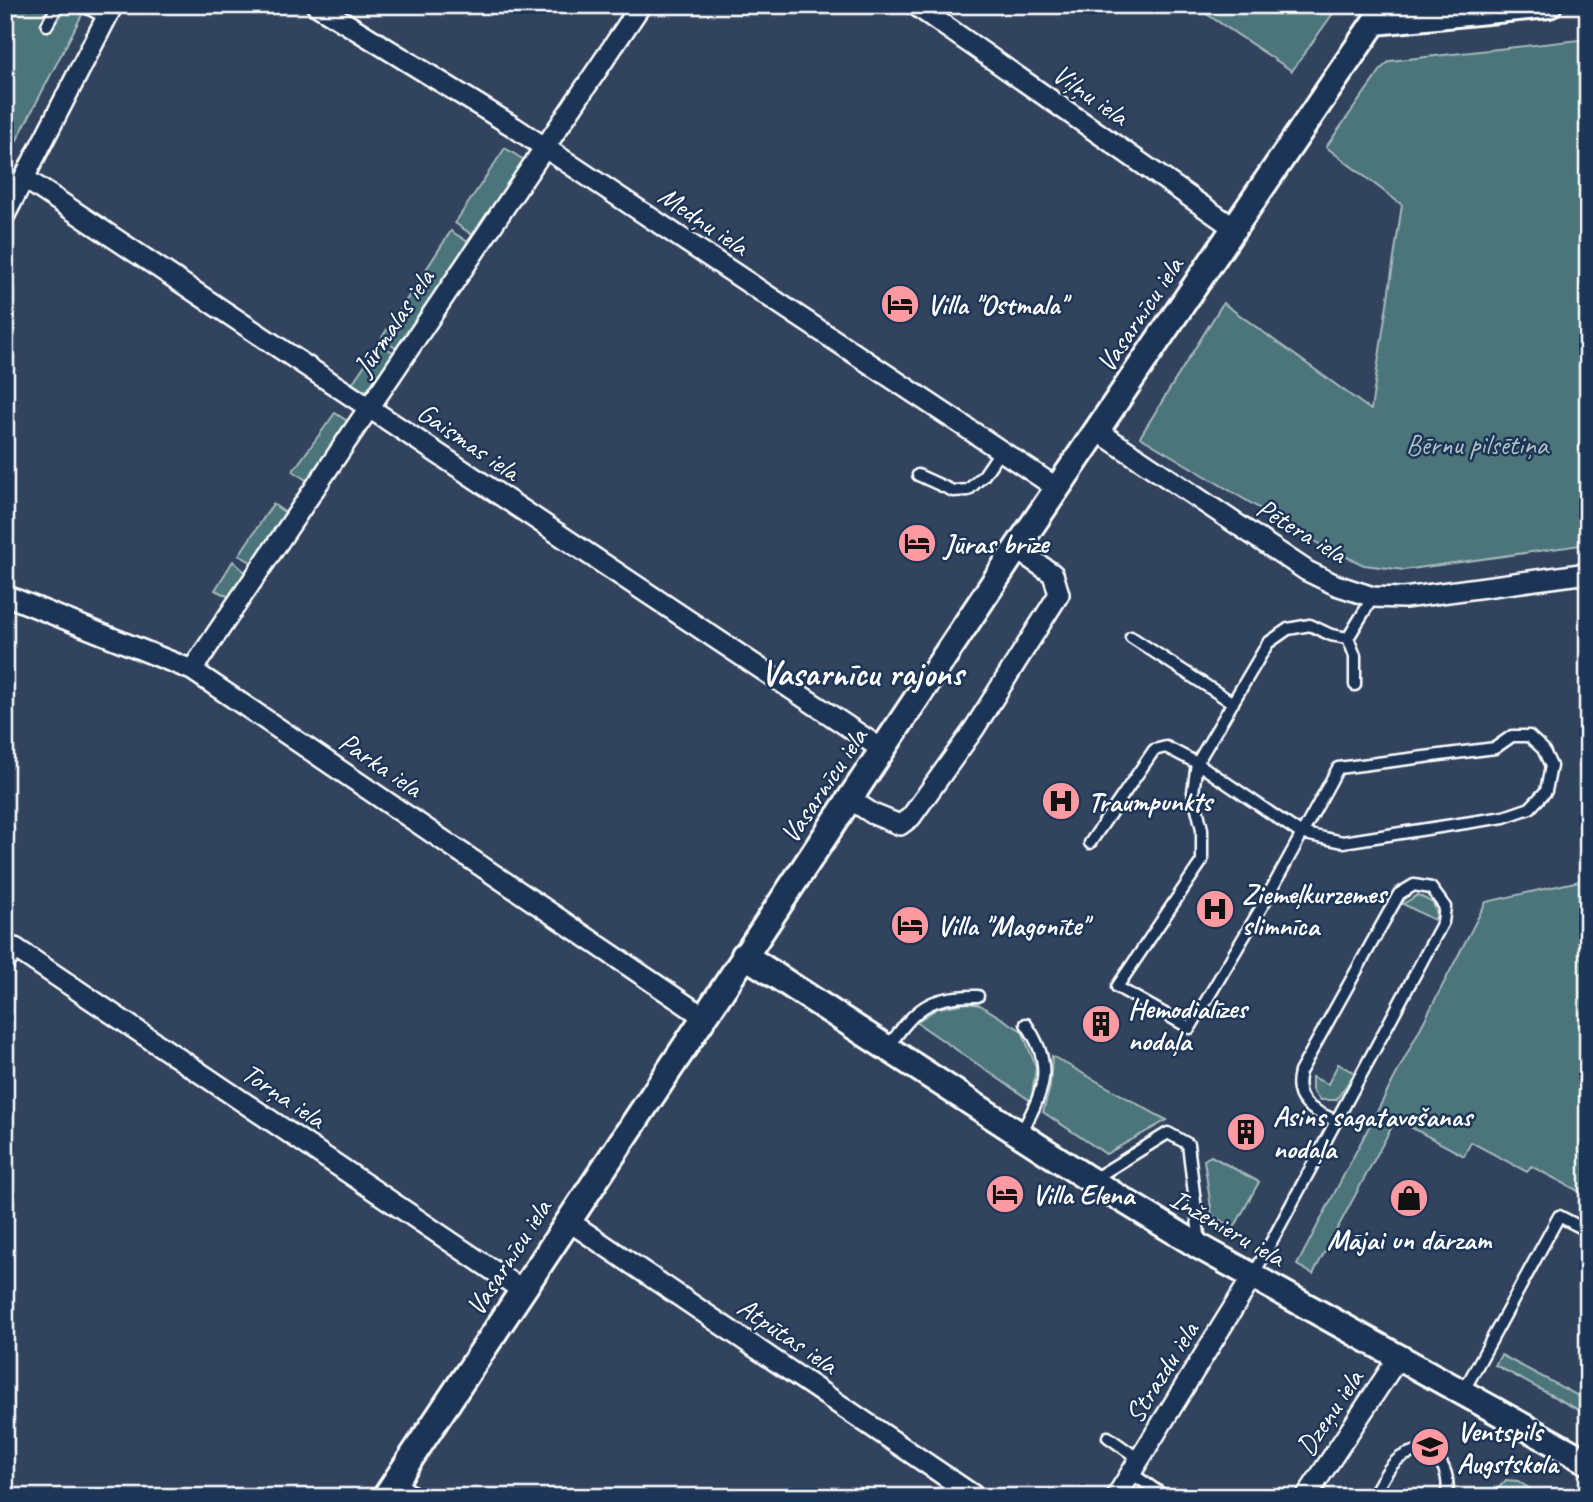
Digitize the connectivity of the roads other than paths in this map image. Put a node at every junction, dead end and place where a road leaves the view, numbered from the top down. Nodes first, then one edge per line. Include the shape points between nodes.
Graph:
1 (58, 5) edge
2 (81, 5) edge
3 (316, 5) edge
4 (641, 5) edge
5 (915, 5) edge
6 (1549, 5) edge
7 (110, 11) edge
8 (1380, 14) edge
9 (47, 24) dead end
10 (545, 148) junction
11 (24, 178) junction
12 (5, 215) edge
13 (1234, 228) junction
14 (369, 409) junction
15 (1096, 430) junction
16 (1000, 450) junction
17 (918, 475) dead end
18 (1057, 488) junction
19 (1016, 549) junction
20 (1588, 573) edge
21 (5, 595) edge
22 (1373, 597) junction
23 (1131, 637) dead end
24 (1348, 638) junction
25 (192, 670) junction
26 (1355, 684) dead end
27 (1233, 703) junction
28 (883, 750) junction
29 (1197, 763) junction
30 (849, 799) junction
31 (1300, 833) junction
32 (1090, 843) dead end
33 (10, 955) edge
34 (744, 955) junction
35 (978, 996) dead end
36 (705, 1017) junction
37 (1026, 1024) dead end
38 (887, 1048) junction
39 (1337, 1121) junction
40 (1020, 1135) junction
41 (1091, 1180) junction
42 (567, 1220) junction
43 (1588, 1231) edge
44 (1200, 1247) junction
45 (1253, 1276) junction
46 (522, 1290) junction
47 (1398, 1358) junction
48 (1462, 1394) junction
49 (1108, 1437) dead end
50 (1588, 1462) edge
51 (1135, 1466) junction
52 (398, 1493) edge
53 (976, 1497) edge
54 (1116, 1497) edge
55 (1166, 1497) edge
56 (1306, 1497) edge
57 (1371, 1497) edge
58 (1446, 1497) edge

1 - 9 lane
2 - 7 lane
3 - 10 street, Medņu iela
4 - 10 street, Jūrmalas iela
5 - 13 street, Viļņu iela
6 - 8 street
7 - 11 street
8 - 13 street, Vasarnīcu iela
10 - 14 street, Jūrmalas iela
10 - 16 street, Medņu iela
11 - 12 street
11 - 14 street, Gaismas iela
13 - 15 street, Vasarnīcu iela
14 - 25 street, Jūrmalas iela
14 - 28 street, Gaismas iela
15 - 18 street, Vasarnīcu iela
15 - 22 street, Pētera iela via 1307,571
16 - 17 lane via 968,491 953,491
16 - 18 street, Medņu iela
18 - 19 street, Vasarnīcu iela
19 - 28 street, Vasarnīcu iela
19 - 30 street via 1053,574 1059,594 974,729 911,817 900,825
20 - 22 street, Pētera iela via 1404,598
21 - 25 street, Parka iela
22 - 24 lane
23 - 27 lane
24 - 26 lane via 1355,656
24 - 27 lane via 1310,625 1288,629 1268,643
25 - 36 street, Parka iela
27 - 29 lane
28 - 30 street, Vasarnīcu iela
29 - 31 lane
29 - 31 lane via 1193,792 1202,829 1202,861 1117,987 1190,1028 1264,904
29 - 32 lane via 1166,747 1154,750
30 - 34 street, Vasarnīcu iela
31 - 31 lane via 1343,842 1504,817 1530,808 1546,790 1551,766 1544,749 1529,736 1512,736 1495,748 1338,768
33 - 46 street, Torņa iela
34 - 36 street, Vasarnīcu iela
34 - 38 street, Inženieru iela
35 - 38 lane via 952,995 926,1004
36 - 42 street, Vasarnīcu iela
37 - 40 lane via 1040,1044 1044,1088
38 - 40 street, Inženieru iela
39 - 39 lane via 1443,922 1445,907 1431,888 1414,885 1399,894 1300,1072 1297,1083 1303,1102
39 - 45 lane
40 - 41 street, Inženieru iela
41 - 44 street, Inženieru iela
41 - 44 lane via 1168,1133 1188,1144
42 - 46 street, Vasarnīcu iela
42 - 53 street, Atpūtas iela
43 - 48 lane via 1559,1216
44 - 45 street, Inženieru iela
45 - 47 street, Inženieru iela
45 - 51 street, Strazdu iela
46 - 52 street, Vasarnīcu iela
47 - 48 street, Inženieru iela
47 - 56 street, Dzeņu iela
48 - 50 street, Inženieru iela
49 - 51 lane
51 - 54 street, Strazdu iela
51 - 55 lane
57 - 58 lane via 1394,1463 1415,1452 1429,1453 1446,1468

